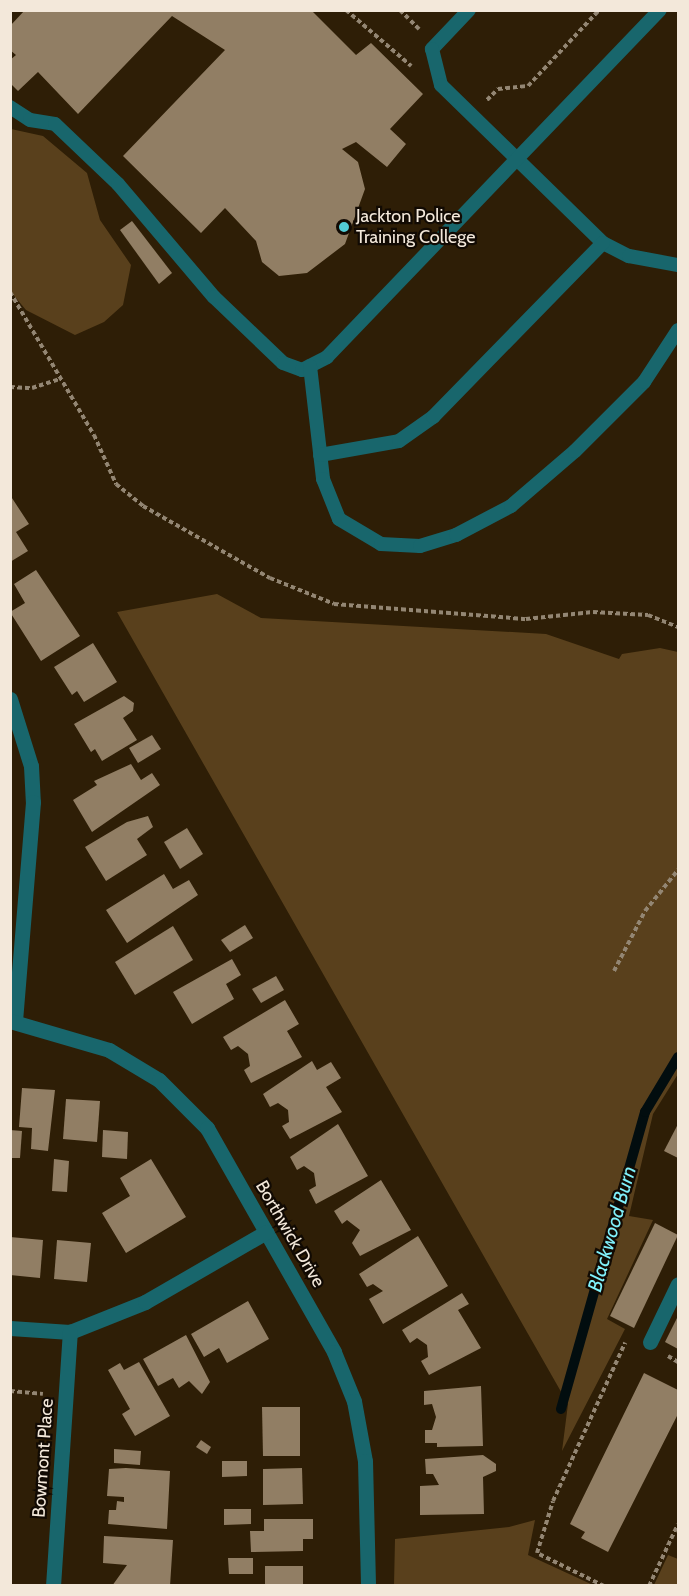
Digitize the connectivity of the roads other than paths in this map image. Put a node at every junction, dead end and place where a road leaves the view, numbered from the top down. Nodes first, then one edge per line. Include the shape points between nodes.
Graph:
1 (469, 10) edge
2 (660, 10) edge
3 (10, 107) edge
4 (518, 158) junction
5 (603, 243) junction
6 (678, 265) edge
7 (678, 330) edge
8 (310, 366) junction
9 (320, 455) junction
10 (10, 699) edge
11 (13, 1021) edge
12 (266, 1232) junction
13 (678, 1288) edge
14 (10, 1328) edge
15 (70, 1332) junction
16 (650, 1342) road end
17 (53, 1586) edge
18 (368, 1586) edge

1 - 4 lane via 432,49 441,85
2 - 4 lane
3 - 8 lane via 30,120 55,124 125,192 214,297 283,363 302,370
4 - 5 lane
4 - 8 lane via 327,357
5 - 6 lane via 629,256
5 - 9 lane via 433,417 399,441
7 - 9 lane via 644,382 575,451 511,506 456,535 420,546 381,544 339,519 323,479
8 - 9 lane
10 - 11 street via 29,757 33,802
11 - 12 street, Borthwick Drive via 109,1050 159,1080 207,1128
12 - 15 street via 145,1302
12 - 18 street, Borthwick Drive via 334,1352 354,1401 365,1461
13 - 16 street
14 - 15 street
15 - 17 street, Bowmont Place

